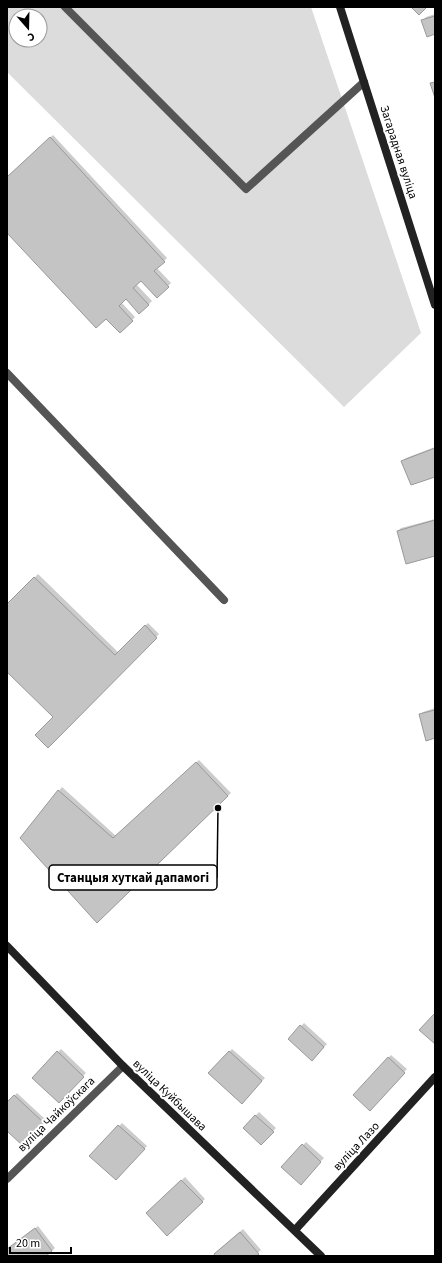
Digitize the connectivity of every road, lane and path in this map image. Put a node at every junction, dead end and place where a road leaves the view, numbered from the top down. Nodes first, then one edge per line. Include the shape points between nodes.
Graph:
1 (65, 7) edge
2 (340, 7) edge
3 (364, 82) junction
4 (435, 304) edge
5 (7, 373) edge
6 (224, 600) dead end
7 (7, 946) edge
8 (123, 1066) junction
9 (435, 1077) edge
10 (7, 1179) edge
11 (295, 1230) junction
12 (321, 1256) edge

1 - 3 street via 246,189
2 - 3 street, Загарадная вуліца
3 - 4 street, Загарадная вуліца
5 - 6 street
7 - 8 street, вуліца Куйбышава
8 - 10 street, вуліца Чайкоўскага
8 - 11 street, вуліца Куйбышава
9 - 11 street, вуліца Лазо
11 - 12 street, вуліца Куйбышава

